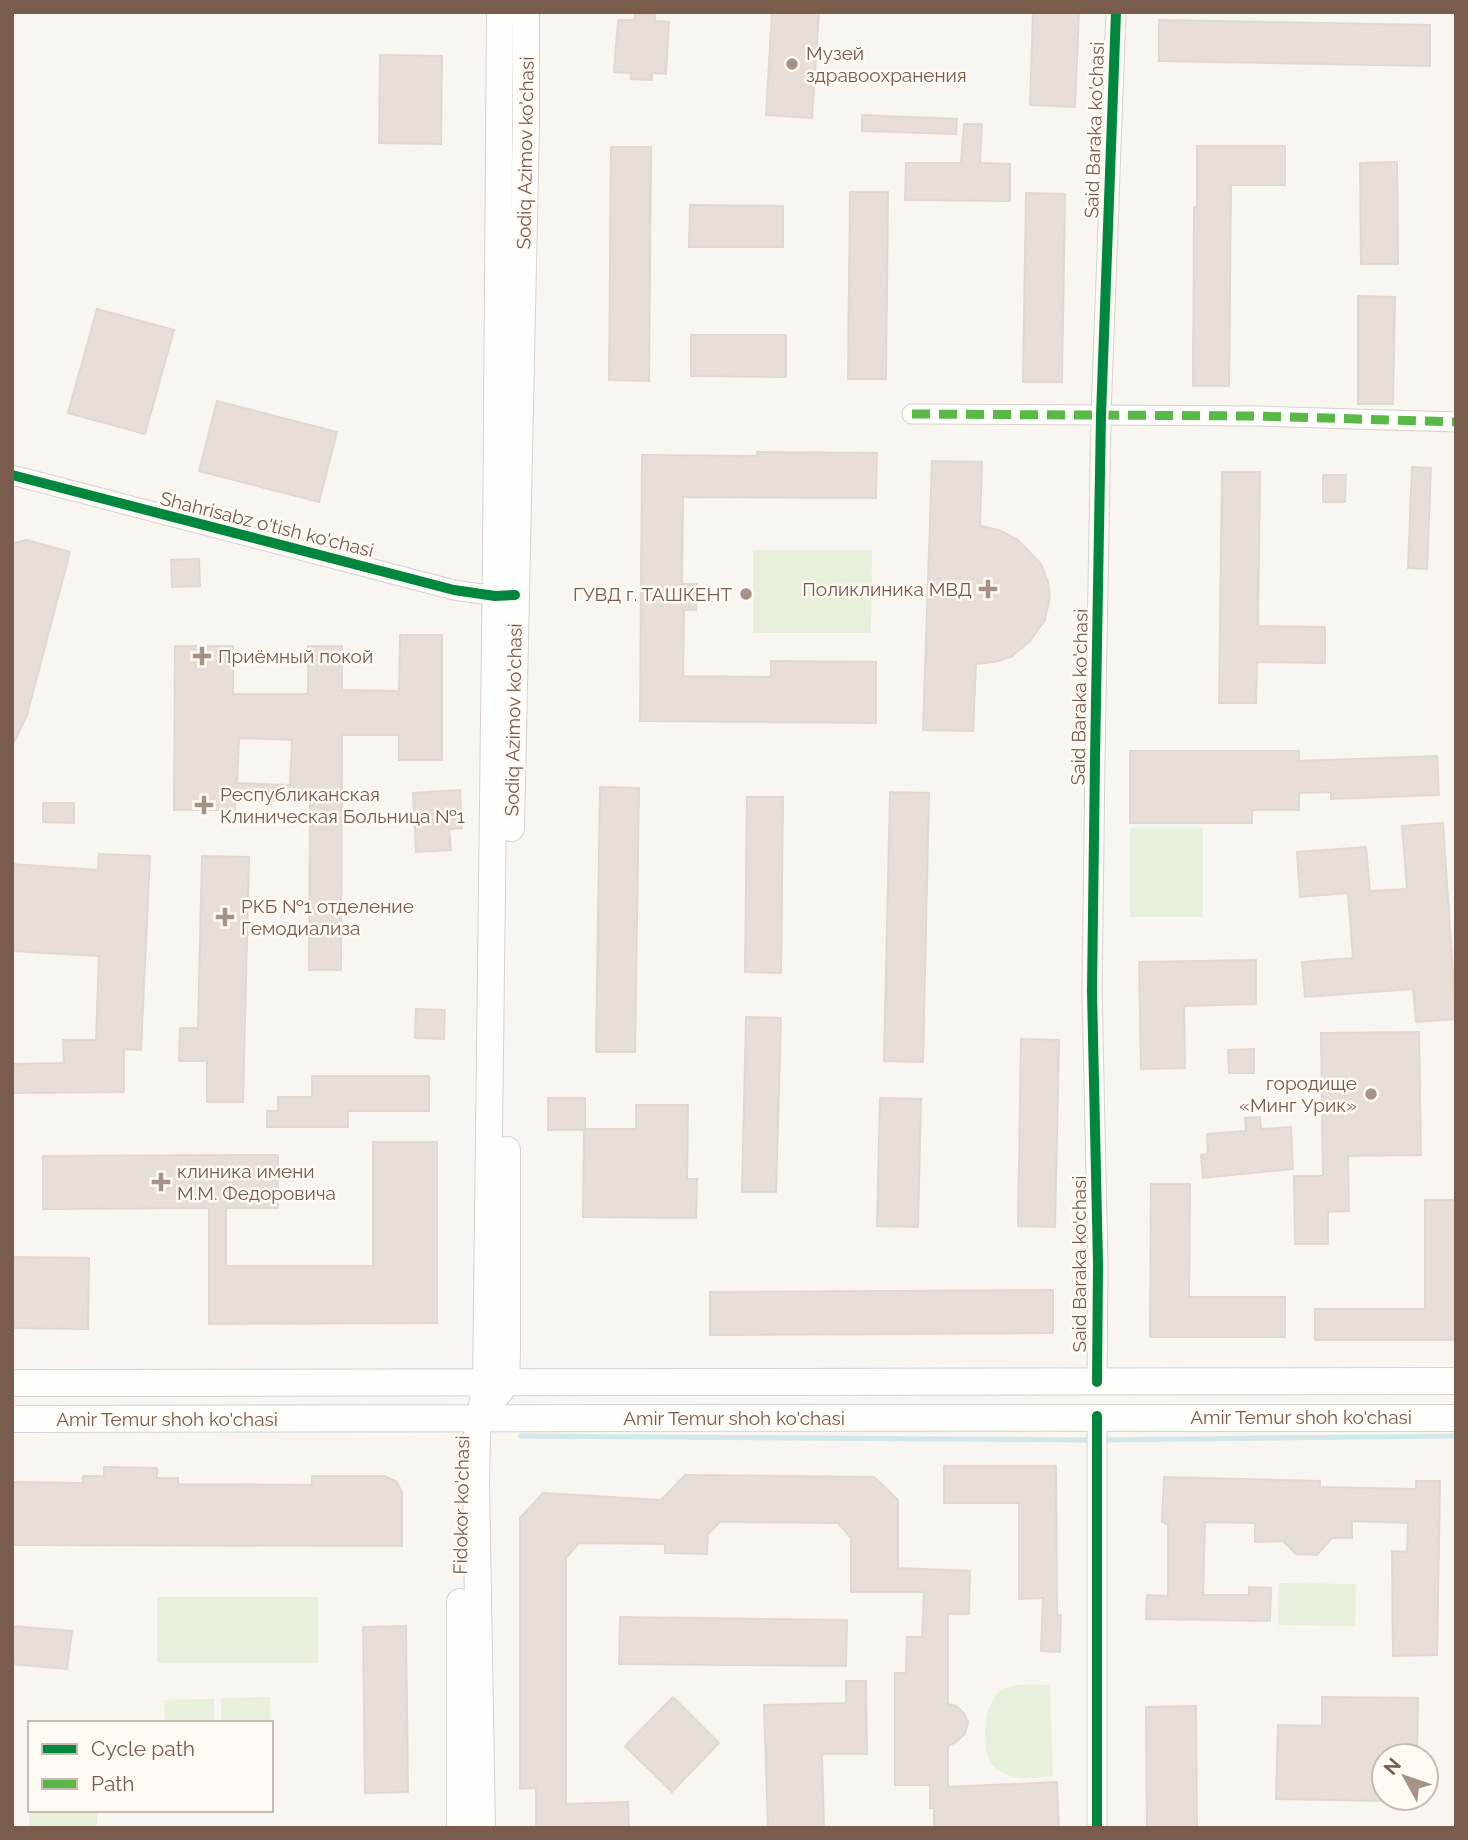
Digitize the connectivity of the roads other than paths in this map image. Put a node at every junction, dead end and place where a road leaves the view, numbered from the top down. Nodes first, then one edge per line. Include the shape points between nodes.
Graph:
1 (500, 12) edge
2 (526, 12) edge
3 (1116, 12) edge
4 (912, 414) dead end
5 (1101, 415) junction
6 (1456, 422) edge
7 (12, 475) edge
8 (505, 596) junction
9 (1456, 1381) edge
10 (1097, 1382) junction
11 (12, 1383) edge
12 (496, 1383) junction
13 (1097, 1416) junction
14 (1456, 1418) edge
15 (12, 1419) edge
16 (471, 1420) junction
17 (460, 1828) edge
18 (482, 1828) edge
19 (1097, 1828) edge

1 - 8 main road, Sodiq Azimov ko'chasi
2 - 8 main road, Sodiq Azimov ko'chasi via 526,122
3 - 5 street, Said Baraka ko'chasi
4 - 5 street
5 - 6 street
5 - 10 street, Said Baraka ko'chasi via 1092,991
7 - 8 street, Shahrisabz o'tish ko'chasi via 454,590
8 - 12 main road, Sodiq Azimov ko'chasi via 507,1286
9 - 10 main road, Amir Temur shoh ko'chasi
10 - 12 main road, Amir Temur shoh ko'chasi
10 - 13 main road, Said Baraka ko'chasi
11 - 12 main road, Amir Temur shoh ko'chasi
12 - 16 main road, Fidokor ko'chasi
13 - 14 main road, Amir Temur shoh ko'chasi
13 - 16 main road, Amir Temur shoh ko'chasi
13 - 19 street, Said Baraka ko'chasi
15 - 16 main road, Amir Temur shoh ko'chasi
16 - 17 main road, Fidokor ko'chasi via 460,1563
16 - 18 main road, Fidokor ko'chasi via 477,1433

